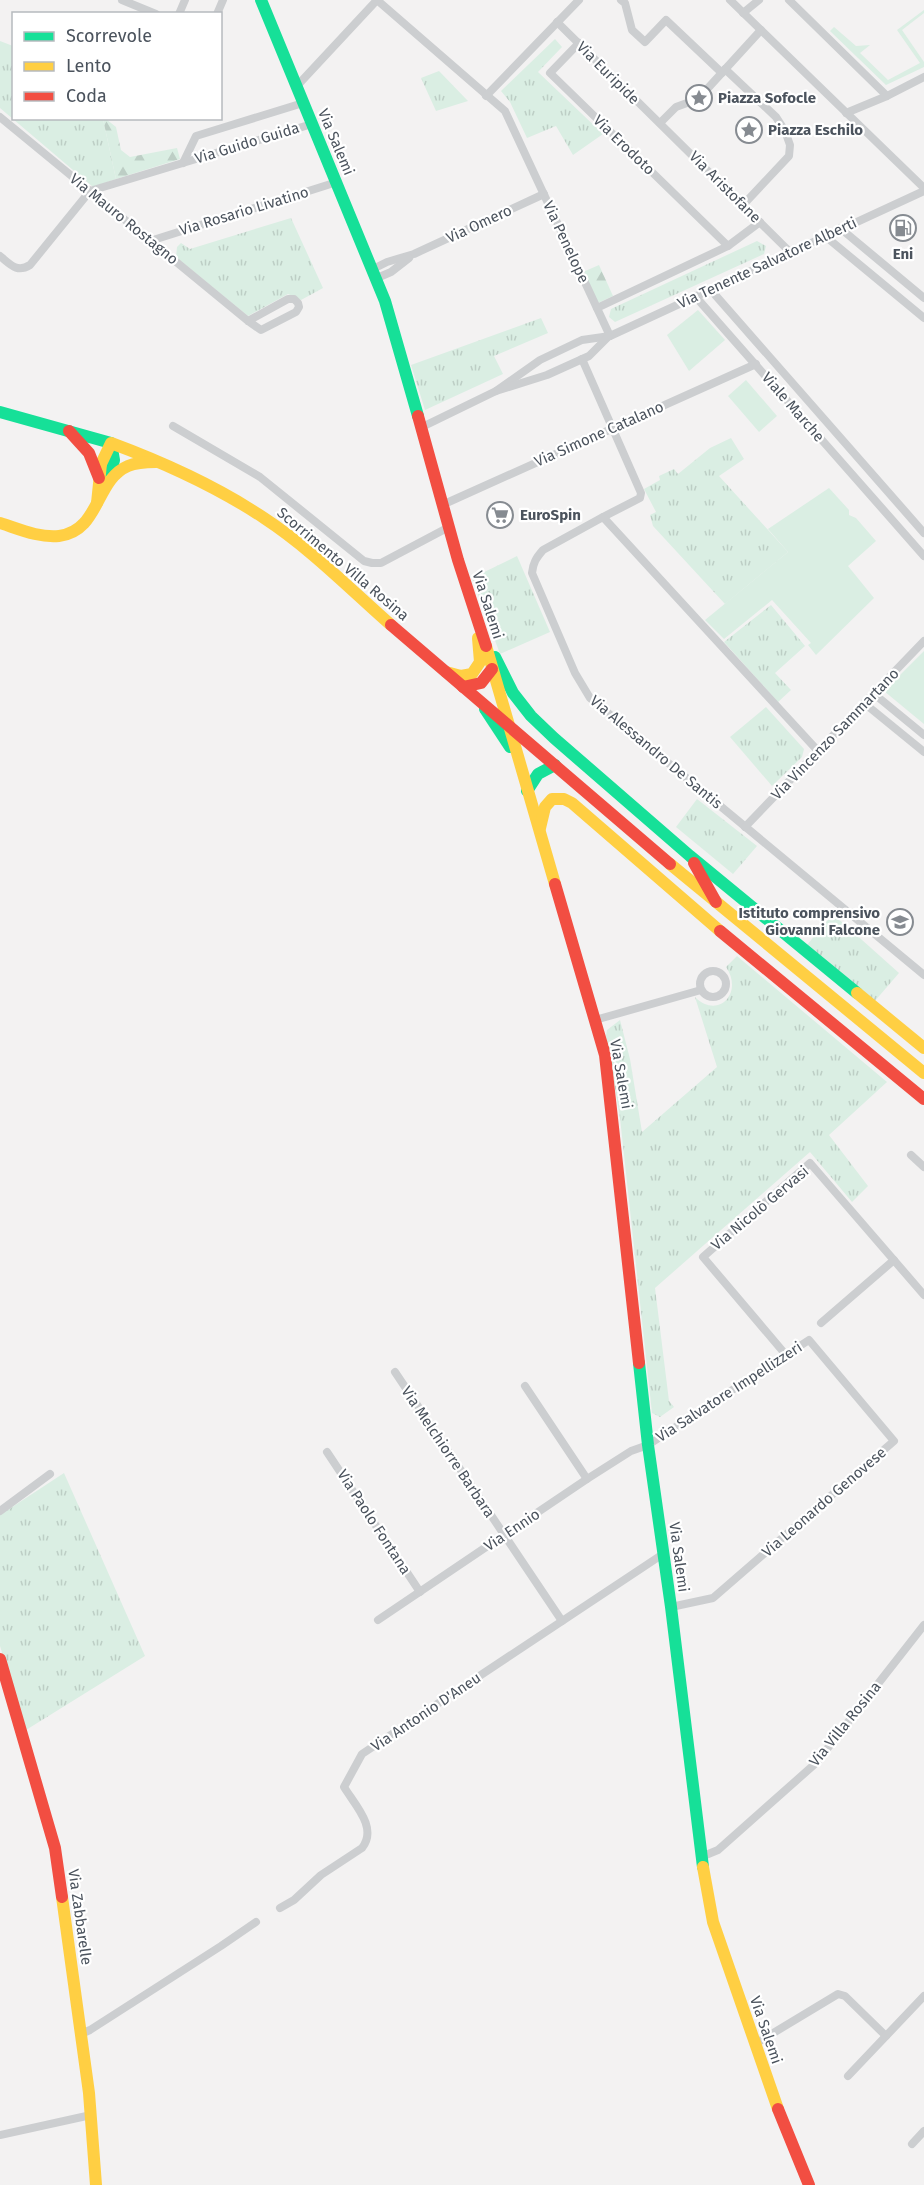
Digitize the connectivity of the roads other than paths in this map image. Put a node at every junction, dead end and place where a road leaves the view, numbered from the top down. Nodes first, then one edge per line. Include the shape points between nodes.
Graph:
1 (122, 0) edge
2 (261, 0) edge
3 (377, 0) edge
4 (579, 0) edge
5 (621, 0) edge
6 (730, 0) edge
7 (759, 0) edge
8 (789, 0) edge
9 (151, 12) edge
10 (743, 13) junction
11 (557, 22) junction
12 (761, 30) junction
13 (579, 44) junction
14 (724, 71) junction
15 (924, 77) edge
16 (296, 87) junction
17 (486, 96) junction
18 (887, 96) junction
19 (303, 103) junction
20 (846, 113) junction
21 (0, 117) edge
22 (660, 123) junction
23 (312, 124) junction
24 (183, 163) junction
25 (337, 182) junction
26 (924, 189) edge
27 (90, 191) junction
28 (544, 194) junction
29 (743, 205) junction
30 (760, 222) junction
31 (840, 228) junction
32 (825, 236) junction
33 (150, 241) junction
34 (728, 246) junction
35 (790, 252) junction
36 (0, 256) edge
37 (375, 273) junction
38 (710, 289) junction
39 (695, 296) junction
40 (924, 298) edge
41 (597, 308) junction
42 (924, 318) edge
43 (248, 321) junction
44 (610, 336) junction
45 (582, 359) junction
46 (756, 364) junction
47 (496, 391) junction
48 (0, 412) edge
49 (820, 414) junction
50 (808, 425) junction
51 (173, 426) dead end
52 (420, 428) junction
53 (612, 428) junction
54 (68, 431) junction
55 (111, 443) junction
56 (160, 461) junction
57 (104, 479) junction
58 (442, 505) junction
59 (902, 508) junction
60 (603, 517) junction
61 (891, 519) junction
62 (911, 519) junction
63 (0, 523) edge
64 (448, 527) junction
65 (900, 529) junction
66 (924, 533) edge
67 (924, 556) edge
68 (474, 610) junction
69 (482, 631) junction
70 (924, 640) edge
71 (492, 669) junction
72 (446, 672) junction
73 (468, 691) junction
74 (873, 693) junction
75 (864, 703) junction
76 (510, 726) junction
77 (924, 735) edge
78 (818, 751) junction
79 (924, 752) edge
80 (555, 765) junction
81 (521, 768) junction
82 (527, 791) junction
83 (745, 827) junction
84 (539, 832) junction
85 (690, 856) junction
86 (717, 904) junction
87 (924, 975) edge
88 (701, 990) dead end
89 (595, 1020) junction
90 (924, 1048) edge
91 (924, 1073) edge
92 (924, 1099) edge
93 (912, 1155) dead end
94 (924, 1167) edge
95 (894, 1260) junction
96 (924, 1295) edge
97 (821, 1323) dead end
98 (809, 1340) joint
99 (786, 1355) junction
100 (395, 1372) dead end
101 (525, 1386) dead end
102 (648, 1445) junction
103 (327, 1452) dead end
104 (50, 1474) dead end
105 (587, 1479) junction
106 (0, 1511) edge
107 (504, 1535) junction
108 (663, 1554) junction
109 (420, 1592) junction
110 (671, 1607) junction
111 (378, 1620) dead end
112 (562, 1621) junction
113 (924, 1625) edge
114 (0, 1659) edge
115 (701, 1857) junction
116 (280, 1908) dead end
117 (256, 1922) dead end
118 (924, 1996) edge
119 (81, 2034) junction
120 (886, 2036) junction
121 (755, 2044) junction
122 (848, 2076) dead end
123 (91, 2115) junction
124 (924, 2131) edge
125 (0, 2135) edge
126 (912, 2144) dead end
127 (96, 2185) edge
128 (809, 2185) edge

1 - 9 street
2 - 16 street, Via Salemi
3 - 16 street
3 - 17 street, Via Penelope
4 - 11 street
5 - 14 street via 632,30 645,42 666,20
6 - 10 street
7 - 10 street
8 - 18 street
10 - 12 street
11 - 13 street, Via Euripide
11 - 17 street
12 - 14 street
12 - 20 street
13 - 22 street, Via Euripide
13 - 34 street, Via Erodoto via 550,73
14 - 22 street via 698,99 676,106
14 - 29 street via 776,117 790,145 789,156
15 - 18 street
16 - 19 street, Via Salemi
17 - 28 street, Via Penelope via 505,111
18 - 20 street
19 - 23 street, Via Salemi
19 - 24 street, Via Guido Guida via 196,136
20 - 26 street
21 - 27 street, Via Mauro Rostagno
22 - 29 street, Via Aristofane
23 - 24 street, Via Guido Guida
23 - 25 street, Via Salemi
24 - 27 street, Via Guido Guida
25 - 33 street, Via Rosario Livatino
25 - 37 street, Via Salemi
26 - 31 street, Via Tenente Salvatore Alberti
27 - 33 street, Via Mauro Rostagno
27 - 36 street via 30,265 16,269
28 - 37 street, Via Omero
28 - 41 street, Via Penelope
29 - 30 street, Via Aristofane
30 - 34 street, Via Tenente Salvatore Alberti
30 - 35 street, Via Aristofane
31 - 32 street, Via Tenente Salvatore Alberti
31 - 40 street
32 - 35 street, Via Tenente Salvatore Alberti
32 - 42 street
33 - 43 street, Via Mauro Rostagno
34 - 41 street, Via Tenente Salvatore Alberti
35 - 38 street, Via Tenente Salvatore Alberti
37 - 52 street, Via Salemi
38 - 39 street, Via Tenente Salvatore Alberti
38 - 49 street, Viale Marche
39 - 44 street, Via Tenente Salvatore Alberti
39 - 46 street, Viale Marche
41 - 44 street, Via Penelope
43 - 43 street via 261,330 296,312 298,303 288,299
44 - 45 street, Via Tenente Salvatore Alberti
44 - 47 street, Via Tenente Salvatore Alberti via 582,340 540,360
45 - 47 street, Via Tenente Salvatore Alberti
45 - 53 street
46 - 50 street, Viale Marche
46 - 53 street, Via Simone Catalano
47 - 52 street, Via Tenente Salvatore Alberti
48 - 54 street, Scorrimento Villa Rosina
49 - 50 street
49 - 59 street, Viale Marche
50 - 61 street, Viale Marche
51 - 64 street via 260,477 364,561 381,563
52 - 58 street, Via Salemi
53 - 58 street, Via Simone Catalano
53 - 60 street via 641,493 640,498
54 - 55 street, Scorrimento Villa Rosina
54 - 57 street via 89,453
55 - 56 street, Scorrimento Villa Rosina
55 - 57 street via 101,464
56 - 57 street via 125,466
56 - 72 street, Scorrimento Villa Rosina via 264,518 338,576
57 - 63 street via 94,514 80,529 67,535 45,535
58 - 64 street, Via Salemi
59 - 61 street
59 - 62 street, Viale Marche
60 - 78 street
60 - 83 street, Via Alessandro De Santis via 543,550 532,565 574,673 590,698
61 - 65 street, Viale Marche
62 - 65 street
62 - 66 street, Viale Marche
64 - 68 street, Via Salemi
65 - 67 street, Viale Marche
68 - 69 street, Via Salemi
68 - 72 street via 478,668 466,676
69 - 71 street, Via Salemi
69 - 85 street via 513,693 531,716
70 - 74 street, Via Vincenzo Sammartano
71 - 73 street via 484,682
71 - 76 street, Via Salemi
72 - 73 street, Scorrimento Villa Rosina
73 - 76 street, Scorrimento Villa Rosina
73 - 81 street via 503,734
74 - 75 street, Via Vincenzo Sammartano
74 - 77 street
75 - 78 street, Via Vincenzo Sammartano
75 - 79 street
76 - 80 street, Scorrimento Villa Rosina
76 - 81 street, Via Salemi
78 - 83 street, Via Vincenzo Sammartano
80 - 82 street via 533,777
80 - 86 street, Scorrimento Villa Rosina
81 - 82 street, Via Salemi
82 - 84 street, Via Salemi
83 - 87 street, Via Alessandro De Santis
84 - 89 street, Via Salemi
84 - 92 street via 546,803 554,798 572,803
85 - 86 street
85 - 90 street
86 - 91 street, Scorrimento Villa Rosina
88 - 89 street
89 - 102 street, Via Salemi via 610,1087
93 - 94 street
95 - 96 street, Via Nicolò Gervasi
95 - 97 street
95 - 99 street, Via Nicolò Gervasi via 810,1163 703,1257
98 - 99 street, Via Salvatore Impellizzeri
98 - 110 street, Via Leonardo Genovese via 894,1441 713,1598
99 - 102 street, Via Salvatore Impellizzeri
100 - 107 street, Via Melchiorre Barbara
101 - 105 street
102 - 105 street, Via Ennio via 631,1451
102 - 108 street, Via Salemi
103 - 109 street, Via Paolo Fontana
104 - 106 street
105 - 107 street, Via Ennio
107 - 109 street, Via Ennio
107 - 112 street, Via Melchiorre Barbara
108 - 110 street, Via Salemi
108 - 112 street, Via Antonio D'Aneu
109 - 111 street, Via Ennio
110 - 115 street, Via Salemi
112 - 116 street, Via Antonio D'Aneu via 362,1754 344,1787 367,1824 367,1842
113 - 115 street, Via Villa Rosina via 816,1763 718,1850
114 - 119 street, Via Zabbarelle via 55,1848
115 - 121 street, Via Salemi via 713,1922
117 - 119 street
118 - 120 street
119 - 123 street, Via Zabbarelle
120 - 121 street via 845,1996 838,1994
120 - 122 street
121 - 128 street, Via Salemi
123 - 125 street
123 - 127 street, Via Zabbarelle
124 - 126 street

